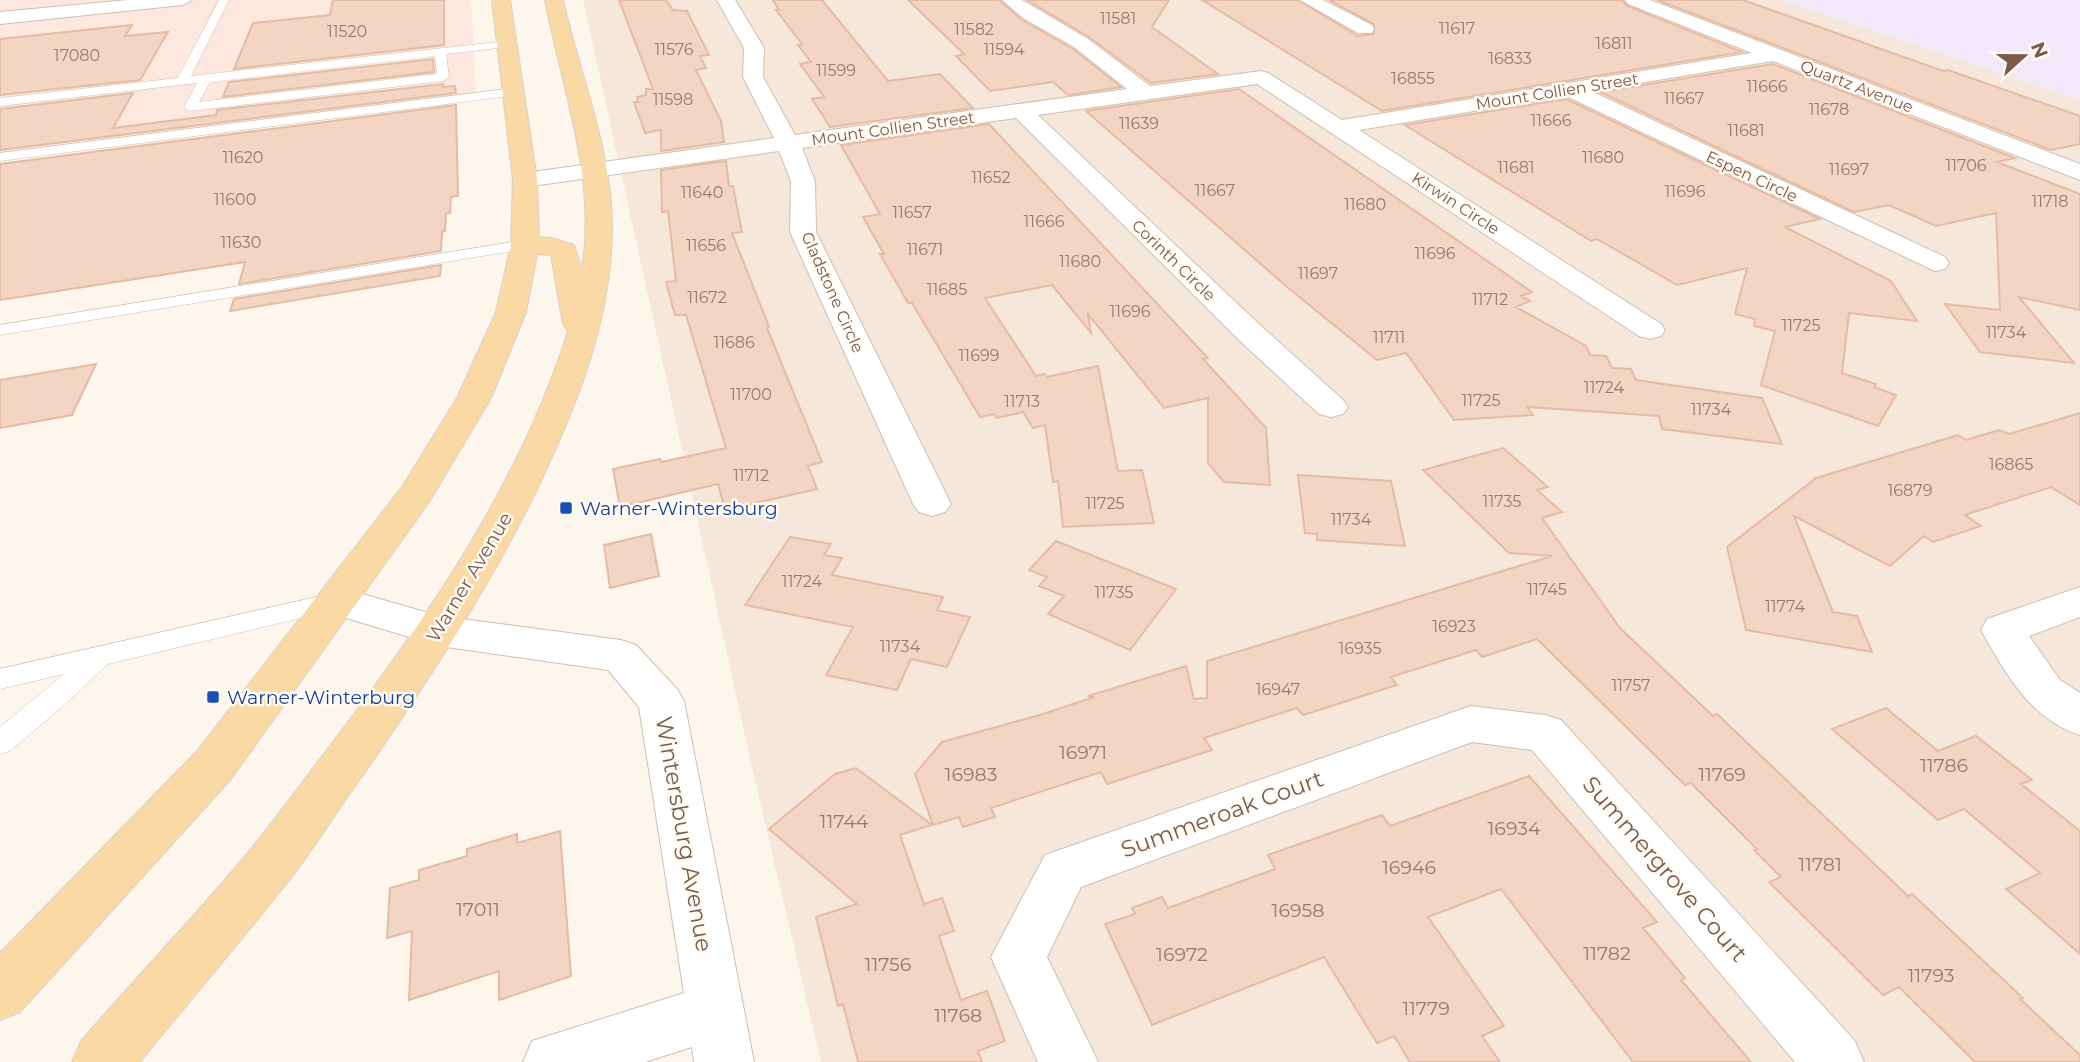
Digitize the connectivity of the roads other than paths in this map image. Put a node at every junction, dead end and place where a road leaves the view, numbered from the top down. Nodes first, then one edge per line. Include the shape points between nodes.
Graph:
1 (183, 0) edge
2 (224, 0) edge
3 (501, 0) edge
4 (554, 0) edge
5 (726, 0) edge
6 (1011, 0) edge
7 (1309, 0) edge
8 (1634, 0) edge
9 (118, 3) edge
10 (0, 18) edge
11 (1365, 29) dead end
12 (507, 44) junction
13 (440, 52) junction
14 (1776, 55) junction
15 (1261, 77) joint
16 (205, 79) junction
17 (182, 82) junction
18 (1569, 89) junction
19 (513, 92) junction
20 (1145, 93) junction
21 (0, 102) edge
22 (1020, 110) junction
23 (1338, 127) junction
24 (788, 143) junction
25 (0, 157) edge
26 (595, 170) junction
27 (2080, 173) edge
28 (525, 180) junction
29 (525, 245) junction
30 (1935, 263) dead end
31 (0, 330) edge
32 (1650, 330) dead end
33 (580, 340) junction
34 (1331, 407) dead end
35 (932, 505) dead end
36 (338, 601) junction
37 (2080, 601) edge
38 (439, 631) junction
39 (100, 656) junction
40 (0, 679) edge
41 (2080, 717) edge
42 (1471, 724) joint
43 (0, 743) edge
44 (0, 993) edge
45 (719, 1037) edge
46 (102, 1062) edge
47 (554, 1062) edge
48 (1068, 1062) edge
49 (1834, 1062) edge

1 - 9 street
2 - 17 lane
3 - 12 main road
4 - 26 main road, Warner Avenue
5 - 24 street, Gladstone Circle via 754,48 753,77
6 - 20 street via 1081,43
7 - 11 street
8 - 14 street, Quartz Avenue
9 - 10 street
12 - 13 lane
12 - 19 main road
13 - 16 lane
13 - 16 lane via 443,77 190,107
14 - 18 street, Mount Collien Street
14 - 27 street, Quartz Avenue
15 - 20 street, Mount Collien Street
15 - 23 street, Kirwin Circle
16 - 17 lane
17 - 21 lane
18 - 23 street, Mount Collien Street
18 - 30 street, Espen Circle
19 - 25 lane
19 - 28 main road
20 - 22 street, Mount Collien Street
22 - 24 street, Mount Collien Street
22 - 34 street, Corinth Circle
23 - 32 street, Kirwin Circle
24 - 26 street, Mount Collien Street
24 - 35 street, Gladstone Circle via 803,181 803,232
26 - 28 street, Mount Collien Street
26 - 33 main road, Warner Avenue via 596,272
28 - 29 main road
29 - 31 lane
29 - 33 main road via 564,251
29 - 36 main road via 511,312 474,398 416,494
33 - 38 main road, Warner Avenue via 552,419 505,519
36 - 38 street, Wintersburg Avenue
36 - 39 lane
36 - 44 main road via 214,765
37 - 41 street via 2003,630 2044,692
38 - 45 street, Wintersburg Avenue via 621,656 661,701
38 - 46 main road, Warner Avenue via 274,860
39 - 40 lane
39 - 43 lane
42 - 48 street, Summeroak Court via 1063,871 1019,957
42 - 49 street, Summergrove Court via 1545,733
45 - 47 street

